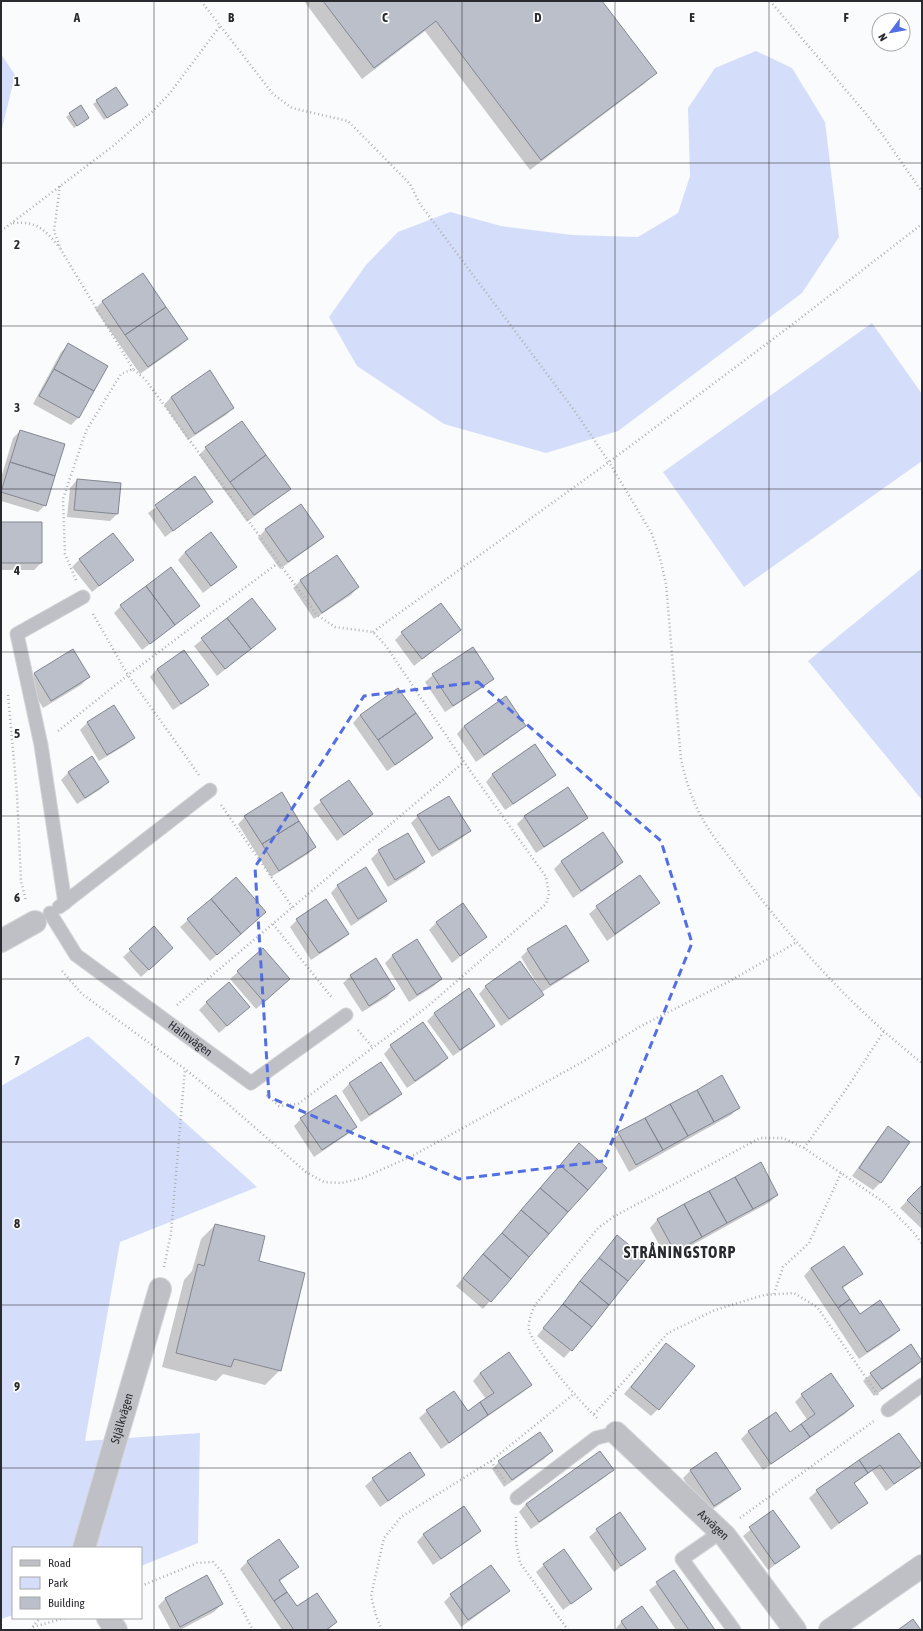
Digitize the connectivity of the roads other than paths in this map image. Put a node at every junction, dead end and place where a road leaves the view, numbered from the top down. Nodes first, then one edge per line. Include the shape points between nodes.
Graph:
1 (83, 597) road end
2 (210, 790) dead end
3 (65, 903) junction
4 (43, 917) junction
5 (1, 941) edge
6 (346, 1015) road end
7 (160, 1289) road end
8 (922, 1385) edge
9 (888, 1410) road end
10 (616, 1433) joint
11 (517, 1498) road end
12 (721, 1532) junction
13 (84, 1547) edge
14 (922, 1566) edge
15 (109, 1619) edge
16 (116, 1630) edge
17 (734, 1630) edge
18 (794, 1630) edge
19 (830, 1630) edge

1 - 3 lane via 17,634 41,745
2 - 3 lane
3 - 4 lane
4 - 5 street
4 - 6 lane, Halmvägen via 76,955 251,1083
7 - 13 street, Stjälkvägen
8 - 9 lane
10 - 11 lane via 596,1438
10 - 12 street, Axvägen
12 - 17 lane via 682,1558
12 - 18 street, Axvägen
14 - 19 street
15 - 16 street

